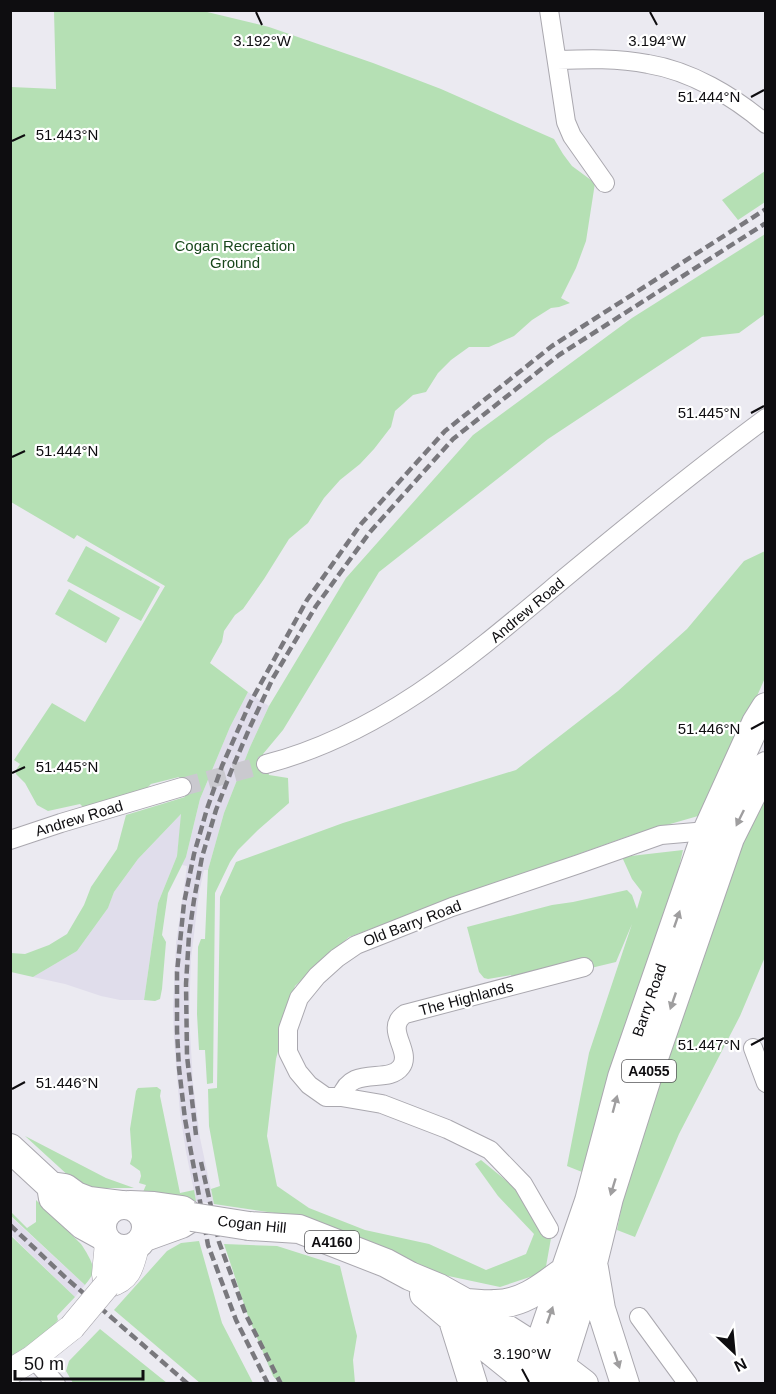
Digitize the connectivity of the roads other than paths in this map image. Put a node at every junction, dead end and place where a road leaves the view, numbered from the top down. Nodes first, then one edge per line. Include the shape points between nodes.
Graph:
1 (549, 10) edge
2 (557, 60) junction
3 (765, 124) edge
4 (605, 183) dead end
5 (765, 418) edge
6 (765, 707) edge
7 (266, 765) tunnel mouth
8 (765, 766) edge
9 (182, 787) tunnel mouth
10 (707, 831) junction
11 (10, 840) edge
12 (584, 967) dead end
13 (753, 1048) dead end
14 (765, 1083) edge
15 (341, 1098) junction
16 (10, 1148) edge
17 (51, 1186) junction
18 (125, 1205) junction
19 (192, 1218) junction
20 (549, 1229) dead end
21 (123, 1240) junction
22 (579, 1266) junction
23 (459, 1310) junction
24 (639, 1317) dead end
25 (33, 1358) junction
26 (10, 1372) edge
27 (540, 1372) edge
28 (56, 1383) edge
29 (473, 1383) edge
30 (584, 1383) edge
31 (625, 1383) edge
32 (688, 1383) edge

1 - 2 street
2 - 3 street via 622,61 673,70 725,95
2 - 4 street via 566,122
5 - 7 street, Andrew Road via 483,646 414,697 328,744
6 - 10 main road, Barry Road / A4055
8 -> 22 main road, Barry Road / A4055 via 730,838 609,1198
9 - 11 street, Andrew Road
10 - 15 street, Old Barry Road via 661,835 452,907 356,945 337,958 299,998 288,1029 288,1052 309,1084 326,1097
22 -> 10 main road, Barry Road / A4055 via 589,1201 622,1077
12 - 15 street, The Highlands via 405,1014 396,1028 404,1059 402,1066 394,1072 352,1081
13 - 14 street
15 - 20 street, Old Barry Road via 382,1104 490,1150 523,1184
16 - 17 main road, Cogan Hill / A4160
17 - 18 main road, Cogan Hill / A4160 via 65,1188 89,1201
17 - 21 main road, Cogan Hill / A4160 via 53,1198 83,1225
18 - 19 main road, Cogan Hill / A4160 via 182,1210
18 - 21 main road via 136,1208 147,1224
18 - 21 main road via 109,1211 102,1222 102,1229
19 - 21 main road
19 - 23 main road, Cogan Hill / A4160, bridge via 299,1229 439,1288
21 - 25 street, bridge via 105,1274 107,1285 72,1327
22 - 23 main road via 522,1299
22 - 27 main road, Barry Road / A4055
22 -> 31 main road via 601,1309
23 - 27 main road, Cogan Hill / A4160
23 - 29 main road
24 - 32 street
25 - 26 street
25 - 28 street
27 - 30 main road, A4160

